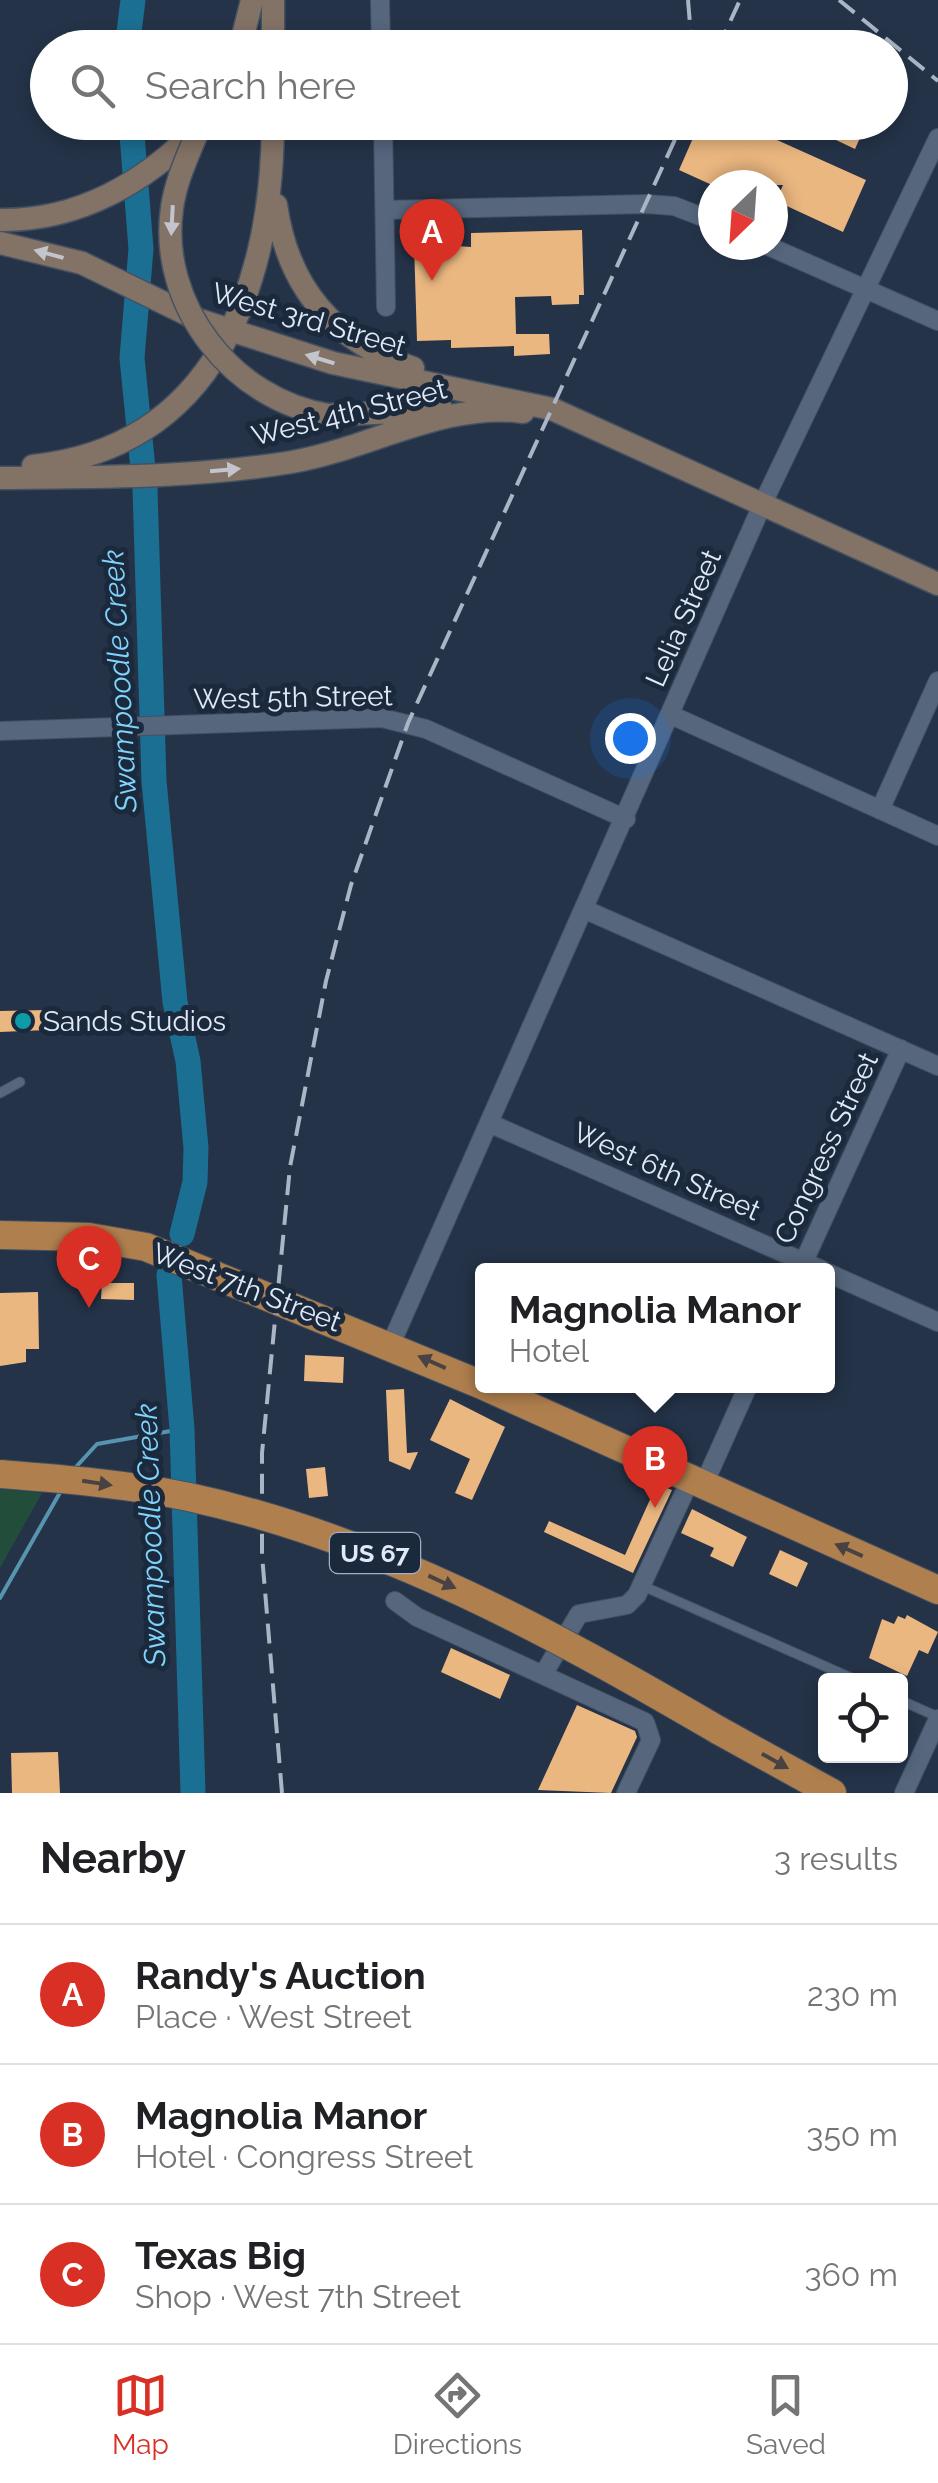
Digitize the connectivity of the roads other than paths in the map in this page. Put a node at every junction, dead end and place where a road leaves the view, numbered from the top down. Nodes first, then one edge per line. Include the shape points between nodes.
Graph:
1 (252, 0) edge
2 (273, 0) edge
3 (380, 0) edge
4 (245, 30) edge
5 (273, 30) edge
6 (381, 30) edge
7 (938, 138) edge
8 (182, 140) edge
9 (195, 140) edge
10 (272, 140) edge
11 (383, 140) edge
12 (272, 182) junction
13 (385, 210) junction
14 (698, 216) edge
15 (0, 220) edge
16 (0, 243) edge
17 (788, 255) edge
18 (864, 288) junction
19 (386, 307) dead end
20 (938, 321) edge
21 (232, 331) junction
22 (484, 400) junction
23 (552, 409) joint
24 (591, 426) junction
25 (0, 475) edge
26 (763, 503) junction
27 (938, 584) edge
28 (938, 681) edge
29 (670, 715) junction
30 (0, 731) edge
31 (880, 810) junction
32 (626, 819) junction
33 (938, 836) edge
34 (586, 910) junction
35 (901, 1049) junction
36 (938, 1066) edge
37 (20, 1082) dead end
38 (0, 1093) edge
39 (489, 1123) junction
40 (0, 1235) edge
41 (795, 1263) edge
42 (803, 1263) edge
43 (835, 1276) edge
44 (938, 1322) edge
45 (392, 1344) junction
46 (475, 1381) edge
47 (502, 1393) edge
48 (744, 1393) edge
49 (0, 1474) edge
50 (698, 1481) junction
51 (643, 1586) junction
52 (938, 1590) edge
53 (394, 1601) dead end
54 (544, 1673) junction
55 (840, 1673) edge
56 (908, 1704) edge
57 (938, 1718) edge
58 (626, 1793) edge
59 (832, 1793) edge
60 (904, 1793) edge

1 - 4 main road
2 - 5 main road
3 - 6 street
7 - 18 street, Lelia Street
8 - 15 main road via 135,180 74,209
9 -> 22 main road, bridge via 172,207 172,251 183,297 214,348 250,384 328,415
10 - 12 main road
11 - 13 street
12 - 21 main road via 258,268
12 - 22 main road via 286,253 326,318 378,355
13 - 14 street via 646,204
13 - 19 street
21 -> 16 main road, West 3rd Street via 97,269
17 - 18 street
18 - 20 street
18 - 26 street, Lelia Street
22 -> 21 main road, West 3rd Street
21 - 25 main road via 175,403 102,448
22 - 23 main road, West 3rd Street
22 - 24 main road, West 4th Street
25 -> 22 main road, West 4th Street via 162,475 310,459
23 - 24 main road, West 4th Street
24 - 26 main road, West 4th Street
26 - 27 main road, West 4th Street
26 - 29 street, Lelia Street
28 - 31 street
29 - 31 street
29 - 32 street, Lelia Street
30 - 32 street, West 5th Street via 382,718 408,723
31 - 33 street
32 - 34 street, Lelia Street
34 - 35 street
34 - 39 street, Lelia Street
35 - 36 street
35 - 42 street, Congress Street
37 - 38 lane
39 - 41 street, West 6th Street
39 - 45 street, Lelia Street
40 - 45 main road, West 7th Street via 62,1235 146,1247
43 - 44 street, West 6th Street
46 -> 45 main road, West 7th Street
47 - 50 main road, West 7th Street
48 - 50 street
49 -> 59 main road, US 67, bridge via 188,1497 378,1554 508,1612
50 - 51 street
52 -> 50 main road, West 7th Street
51 - 54 street via 626,1605 579,1614
51 - 55 lane
53 - 54 street via 417,1618
54 - 58 street via 645,1722 651,1740
56 - 57 lane
57 - 60 street

